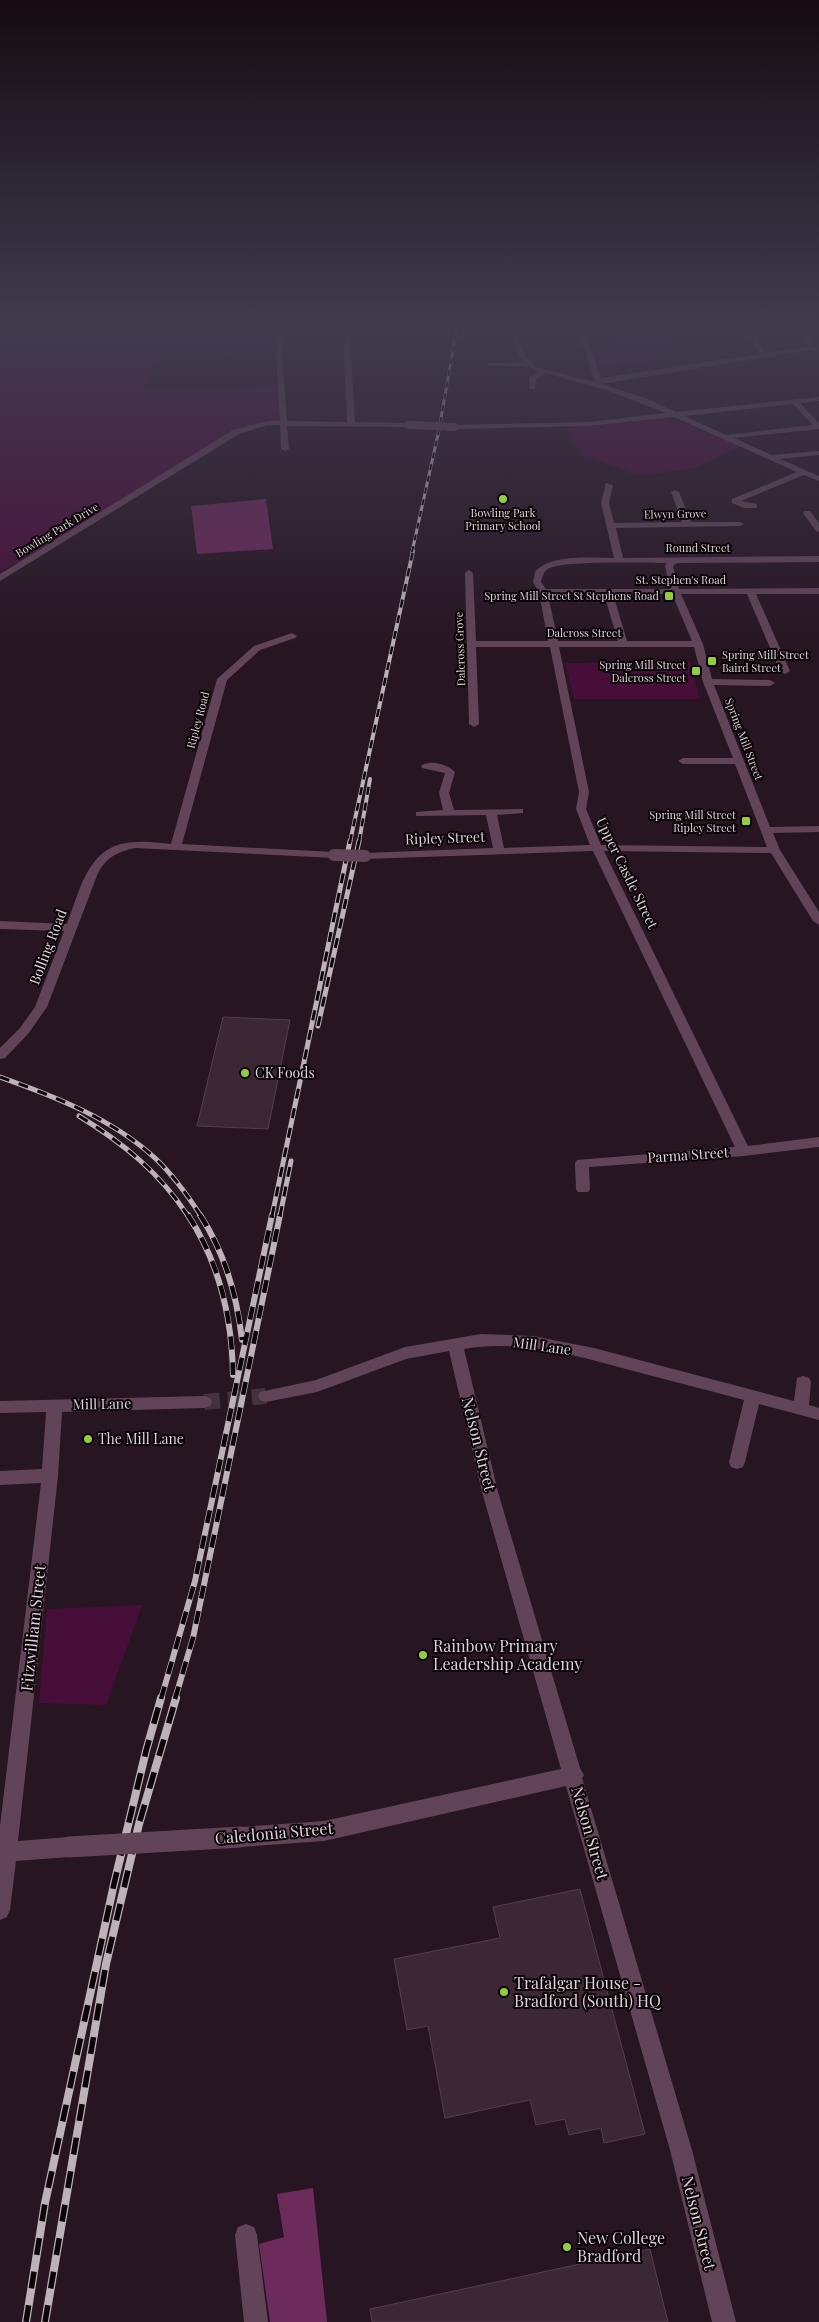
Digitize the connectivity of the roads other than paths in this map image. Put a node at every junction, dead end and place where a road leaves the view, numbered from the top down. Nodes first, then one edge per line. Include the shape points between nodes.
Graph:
1 (231, 435) edge
2 (284, 435) edge
3 (720, 435) edge
4 (742, 435) edge
5 (725, 437) junction
6 (285, 449) dead end
7 (819, 453) edge
8 (772, 457) junction
9 (804, 472) junction
10 (819, 479) edge
11 (609, 485) dead end
12 (675, 492) dead end
13 (754, 506) dead end
14 (807, 513) dead end
15 (740, 524) dead end
16 (611, 526) junction
17 (688, 526) junction
18 (819, 529) edge
19 (819, 558) edge
20 (619, 559) junction
21 (676, 559) junction
22 (578, 561) joint
23 (469, 573) dead end
24 (0, 578) edge
25 (675, 591) junction
26 (750, 591) junction
27 (819, 591) edge
28 (543, 592) junction
29 (608, 592) junction
30 (292, 636) dead end
31 (471, 644) junction
32 (552, 644) junction
33 (622, 644) junction
34 (698, 644) junction
35 (785, 671) dead end
36 (708, 682) junction
37 (770, 683) dead end
38 (474, 724) dead end
39 (683, 761) dead end
40 (740, 761) junction
41 (426, 766) dead end
42 (520, 811) dead end
43 (491, 812) junction
44 (449, 813) junction
45 (420, 814) dead end
46 (819, 829) edge
47 (766, 830) junction
48 (118, 848) joint
49 (176, 848) junction
50 (597, 848) junction
51 (774, 850) junction
52 (499, 851) junction
53 (819, 921) edge
54 (0, 925) edge
55 (72, 928) junction
56 (0, 1056) edge
57 (819, 1142) edge
58 (744, 1151) junction
59 (583, 1189) dead end
60 (455, 1344) junction
61 (803, 1382) dead end
62 (266, 1396) tunnel mouth
63 (753, 1398) junction
64 (204, 1402) tunnel mouth
65 (54, 1405) junction
66 (0, 1407) edge
67 (801, 1410) junction
68 (819, 1414) edge
69 (737, 1462) dead end
70 (50, 1476) junction
71 (0, 1478) edge
72 (574, 1775) junction
73 (4, 1851) edge
74 (0, 1910) edge
75 (246, 2235) dead end
76 (256, 2322) edge
77 (724, 2322) edge

1 - 24 street, Bowling Park Drive
2 - 6 street
3 - 5 street
4 - 5 street
5 - 8 street
7 - 8 street
8 - 9 street
9 - 10 street
9 - 13 street via 733,499 744,506
11 - 16 street via 605,503
12 - 17 street
14 - 18 street
15 - 17 street, Elwyn Grove
16 - 17 street, Elwyn Grove
16 - 20 street
19 - 21 street, Round Street
20 - 21 street, Round Street
20 - 22 street, Round Street
21 - 25 street, Spring Mill Street via 669,566
22 - 28 street, Upper Castle Street via 547,565 539,572 537,582
23 - 31 street, Dalcross Grove
25 - 26 street, St. Stephen's Road
25 - 29 street, St. Stephen's Road
25 - 34 street, Spring Mill Street
26 - 27 street, St. Stephen's Road
26 - 35 street
28 - 29 street, St. Stephen's Road
28 - 32 street, Upper Castle Street
29 - 33 street
30 - 49 street, Ripley Road via 258,648 222,680
31 - 32 street, Dalcross Street
31 - 38 street, Dalcross Grove
32 - 33 street, Dalcross Street
32 - 50 street, Upper Castle Street via 584,792 581,809
33 - 34 street, Dalcross Street
34 - 36 street, Spring Mill Street
36 - 37 street
36 - 40 street, Spring Mill Street
39 - 40 street
40 - 47 street, Spring Mill Street
41 - 44 street via 445,768 450,772 444,793
42 - 43 street
43 - 44 street
43 - 52 street
44 - 45 street
46 - 47 street
47 - 51 street, Spring Mill Street
48 - 49 street, Ripley Street via 135,845
48 - 55 street, Bolling Road via 100,858
49 - 52 street, Ripley Street, bridge via 365,856
50 - 51 street, Ripley Street
50 - 52 street, Ripley Street
50 - 58 street, Upper Castle Street
51 - 53 street, Spring Mill Street
54 - 55 street
55 - 56 street, Bolling Road via 41,1007
57 - 58 street, Parma Street
58 - 59 street, Parma Street via 582,1163
60 - 62 street, Mill Lane via 405,1353 317,1386
60 - 63 street, Mill Lane via 481,1340 534,1342 594,1354
60 - 72 street, Nelson Street via 490,1492
61 - 67 street
63 - 67 street, Mill Lane
63 - 69 street
64 - 65 street, Mill Lane
65 - 66 street, Mill Lane
65 - 70 street, Fitzwilliam Street
67 - 68 street, Mill Lane
70 - 71 street
70 - 73 street, Fitzwilliam Street
72 - 73 street, Caledonia Street, bridge via 324,1831
72 - 77 street, Nelson Street via 681,2150
73 - 74 street, Fitzwilliam Street
75 - 76 street

